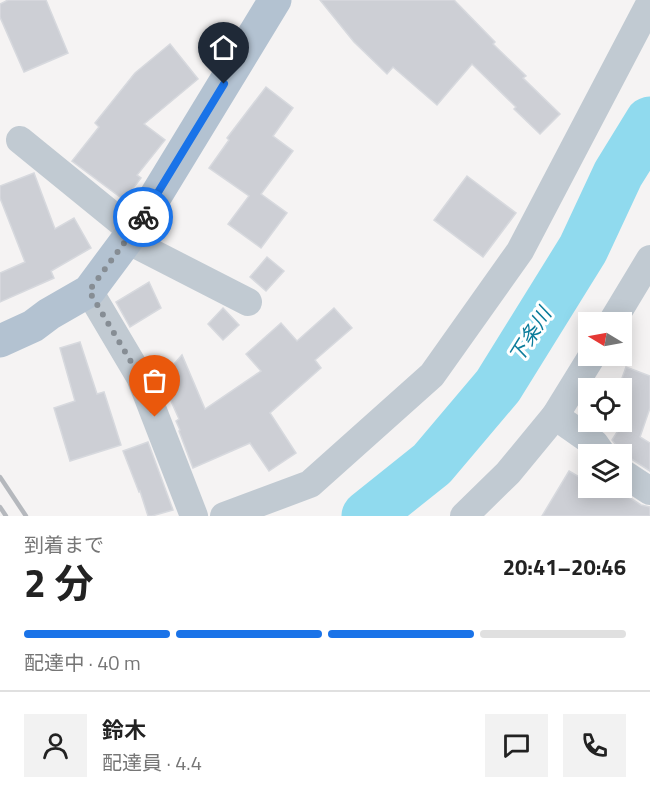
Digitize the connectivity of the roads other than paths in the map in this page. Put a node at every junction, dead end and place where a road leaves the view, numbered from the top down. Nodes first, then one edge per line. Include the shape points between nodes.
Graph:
1 (276, 0) edge
2 (650, 3) edge
3 (20, 140) dead end
4 (130, 236) junction
5 (650, 259) edge
6 (89, 291) junction
7 (248, 302) dead end
8 (618, 312) edge
9 (0, 341) edge
10 (586, 366) edge
11 (555, 416) junction
12 (595, 444) edge
13 (632, 479) edge
14 (650, 491) edge
15 (194, 516) edge
16 (224, 516) edge
17 (464, 516) edge

1 - 4 main road
2 - 16 street via 520,251 432,375 310,484
3 - 4 street
4 - 6 main road
4 - 7 street
5 - 8 street
6 - 9 main road via 33,326
6 - 15 street via 140,377
10 - 11 street
11 - 12 street
11 - 17 street via 508,473
13 - 14 street

